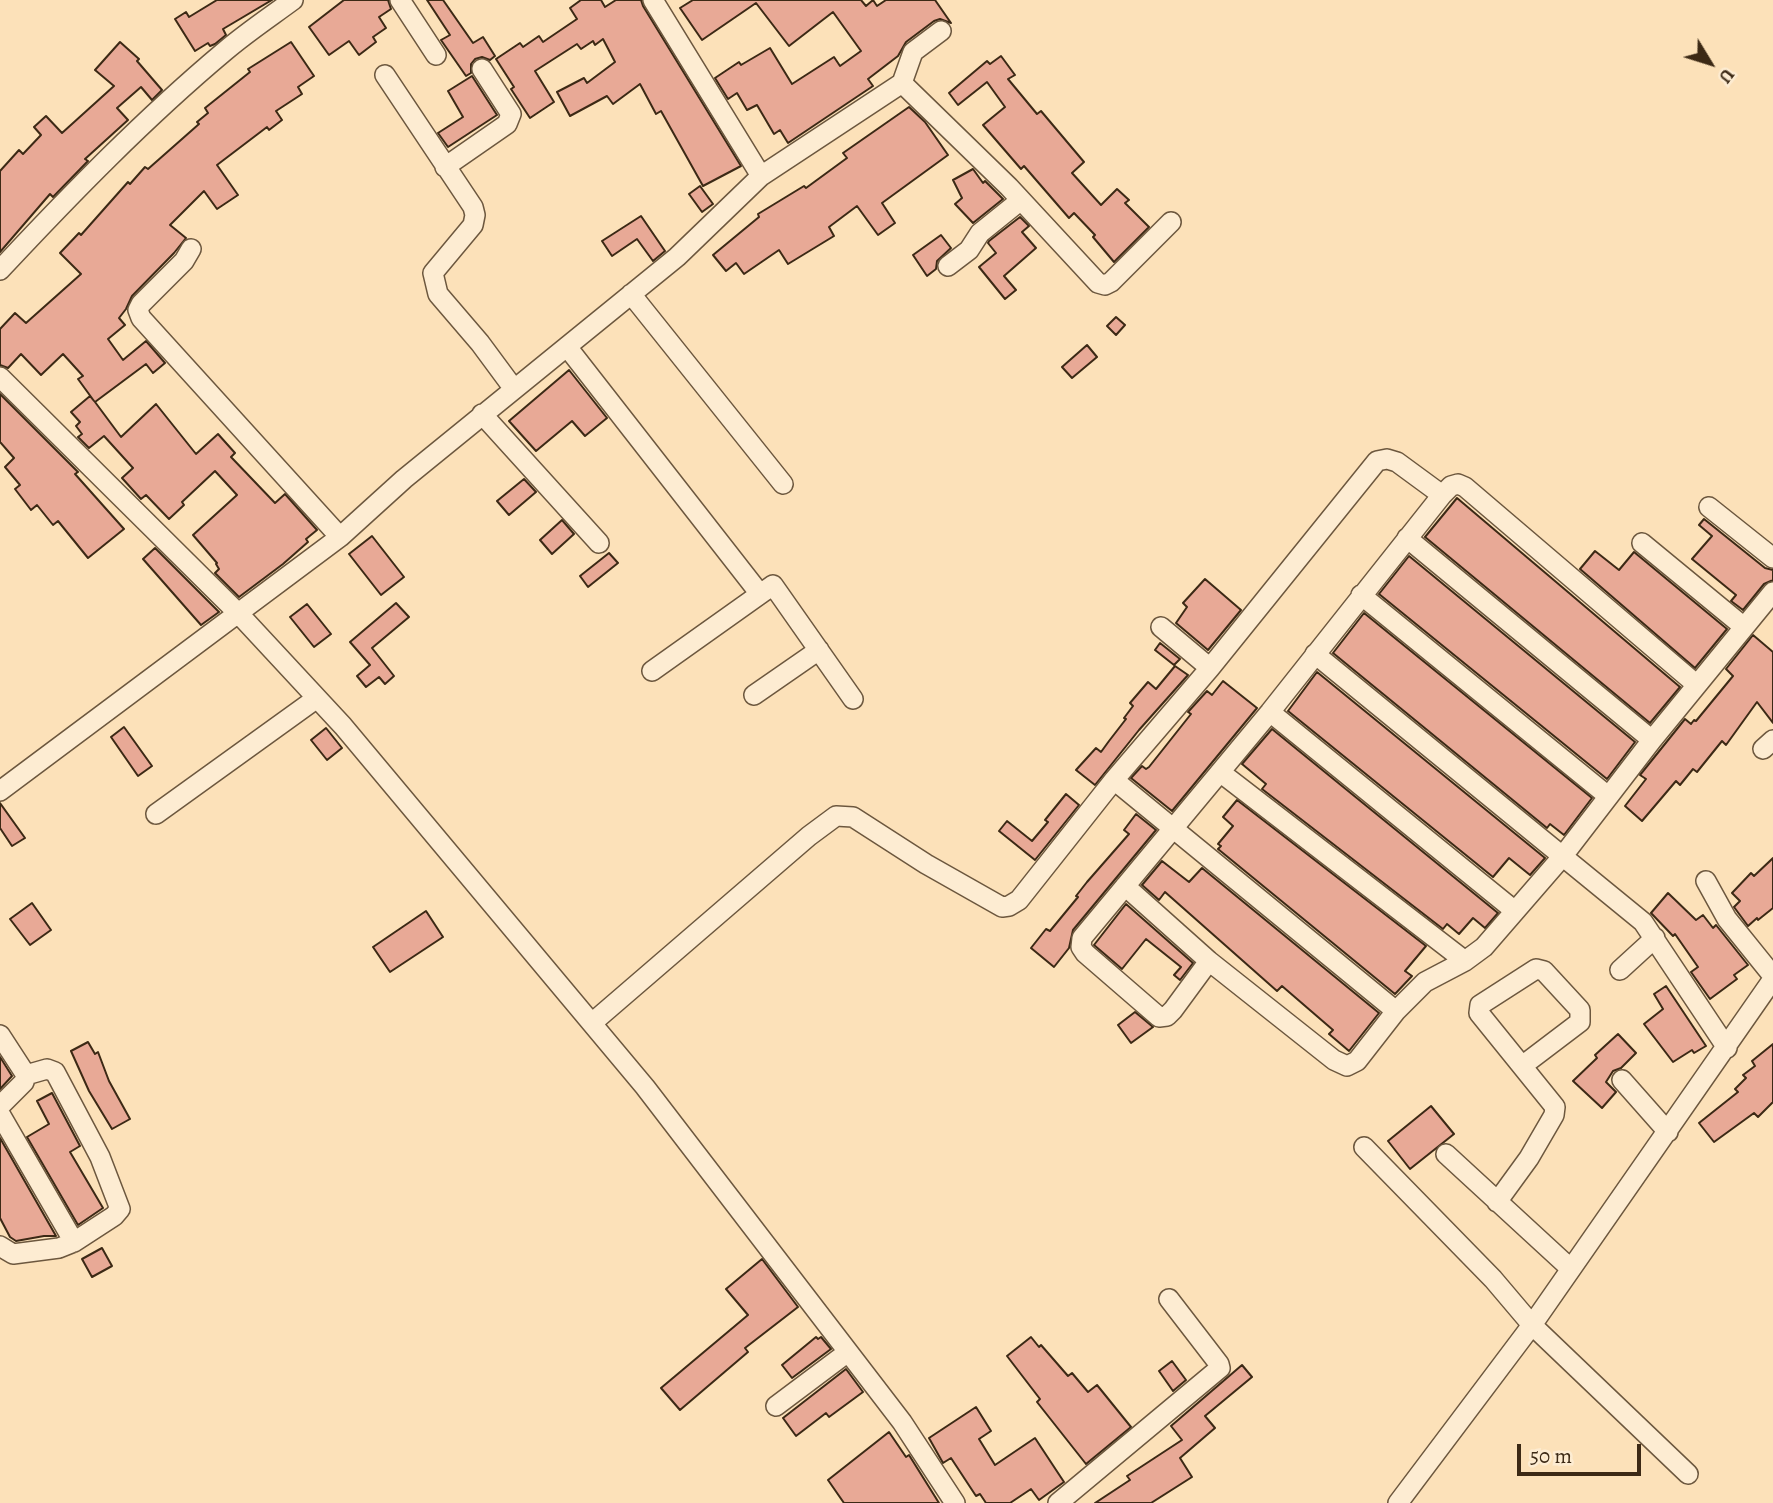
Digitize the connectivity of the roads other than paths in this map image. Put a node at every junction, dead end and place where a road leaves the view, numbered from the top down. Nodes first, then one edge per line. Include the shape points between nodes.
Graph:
1 (293, 0) edge
2 (400, 0) edge
3 (653, 0) edge
4 (941, 31) dead end
5 (436, 55) dead end
6 (482, 69) dead end
7 (385, 75) dead end
8 (902, 83) junction
9 (445, 167) junction
10 (761, 176) junction
11 (1021, 200) junction
12 (1171, 222) dead end
13 (191, 249) dead end
14 (948, 266) dead end
15 (0, 270) edge
16 (631, 294) junction
17 (568, 348) junction
18 (0, 377) edge
19 (514, 389) junction
20 (482, 414) junction
21 (783, 484) dead end
22 (1442, 495) junction
23 (1709, 507) dead end
24 (340, 537) junction
25 (1407, 538) junction
26 (599, 543) dead end
27 (1642, 543) dead end
28 (1773, 558) edge
29 (1773, 592) edge
30 (760, 594) junction
31 (1361, 595) junction
32 (239, 614) junction
33 (1161, 627) dead end
34 (1744, 627) junction
35 (819, 650) junction
36 (1315, 654) junction
37 (1210, 668) junction
38 (652, 671) dead end
39 (1697, 685) junction
40 (754, 695) dead end
41 (317, 698) junction
42 (853, 699) dead end
43 (1270, 712) junction
44 (1652, 740) junction
45 (1220, 772) junction
46 (1114, 779) junction
47 (0, 791) edge
48 (1608, 796) junction
49 (156, 814) dead end
50 (1172, 829) junction
51 (1562, 857) junction
52 (1706, 881) dead end
53 (1125, 886) junction
54 (1516, 911) junction
55 (1655, 938) junction
56 (1209, 961) junction
57 (1465, 961) junction
58 (1620, 970) dead end
59 (1773, 977) edge
60 (1767, 1003) edge
61 (1396, 1011) junction
62 (592, 1023) junction
63 (0, 1035) edge
64 (1727, 1048) junction
65 (1522, 1066) junction
66 (26, 1075) junction
67 (1622, 1080) dead end
68 (0, 1106) edge
69 (0, 1114) edge
70 (1668, 1132) junction
71 (1364, 1147) dead end
72 (1446, 1154) dead end
73 (1497, 1202) junction
74 (74, 1242) junction
75 (0, 1246) edge
76 (1571, 1269) junction
77 (1169, 1299) dead end
78 (1532, 1325) junction
79 (848, 1352) junction
80 (776, 1406) dead end
81 (1688, 1474) dead end
82 (955, 1503) edge
83 (1058, 1503) edge
84 (1398, 1503) edge

1 - 15 street via 178,92
2 - 5 street
3 - 10 street
4 - 8 street via 913,52
6 - 9 street via 510,119
7 - 9 street
8 - 10 street
8 - 11 street
9 - 19 street via 475,215 473,225 433,273 434,283
10 - 16 street via 677,257
11 - 12 street via 1098,283 1105,285
11 - 14 street
13 - 24 street via 141,304 141,318
16 - 17 street
16 - 21 street
17 - 19 street
17 - 30 street
18 - 32 street
19 - 20 street
20 - 24 street
20 - 26 street
22 - 25 street
22 - 37 street via 1397,461 1377,461
22 - 39 street via 1451,486 1465,487
23 - 28 street
24 - 32 street
25 - 31 street
25 - 44 street
27 - 34 street
29 - 34 street
30 - 35 street via 773,585
30 - 38 street
31 - 36 street
31 - 48 street
32 - 41 street
32 - 47 street
33 - 37 street
34 - 39 street
35 - 40 street
35 - 42 street
36 - 43 street
36 - 51 street
37 - 46 street
39 - 44 street
41 - 49 street
41 - 62 street
43 - 45 street
43 - 54 street
44 - 48 street
45 - 50 street
45 - 57 street
46 - 50 street
46 - 62 street via 1019,900 1002,907 853,817 836,816
48 - 51 street
50 - 53 street
50 - 61 street
51 - 54 street
51 - 55 street via 1643,922
52 - 59 street via 1727,919
53 - 56 street
53 - 56 street via 1082,938 1085,953 1158,1017 1173,1010
54 - 57 street
55 - 58 street
55 - 64 street
56 - 61 street via 1347,1066 1357,1061
57 - 61 street via 1426,982
59 - 60 street
60 - 64 street
62 - 79 street
63 - 66 street
64 - 70 street
65 - 65 street via 1479,1013 1480,1005 1536,969 1544,971 1582,1017
65 - 73 street via 1555,1107 1554,1115
66 - 68 street
66 - 74 street via 47,1069 55,1072 120,1204 114,1216
67 - 70 street
69 - 74 street
70 - 76 street
71 - 78 street
72 - 73 street
73 - 76 street
74 - 75 street via 13,1254
76 - 78 street
77 - 83 street via 1220,1368
78 - 81 street
78 - 84 street
79 - 80 street
79 - 82 street via 902,1422

